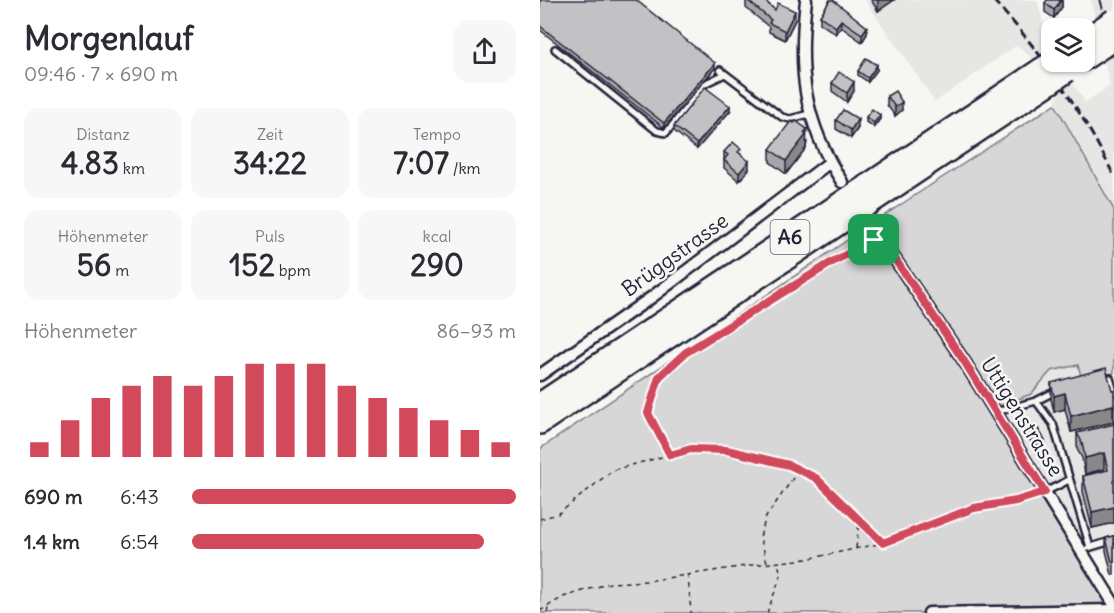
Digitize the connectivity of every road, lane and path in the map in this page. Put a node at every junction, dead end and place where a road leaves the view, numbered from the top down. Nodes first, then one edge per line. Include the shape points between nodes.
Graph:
1 (806, 0) edge
2 (555, 49) dead end
3 (1052, 72) edge
4 (1053, 72) edge
5 (809, 114) junction
6 (830, 162) junction
7 (842, 182) dead end
8 (871, 224) dead end
9 (880, 237) junction
10 (540, 375) edge
11 (1099, 380) edge
12 (1067, 388) edge
13 (1114, 392) edge
14 (1036, 401) junction
15 (540, 404) edge
16 (996, 412) junction
17 (540, 423) edge
18 (670, 455) junction
19 (799, 470) junction
20 (1070, 480) junction
21 (1045, 492) junction
22 (540, 519) edge
23 (859, 523) junction
24 (1114, 540) edge
25 (883, 543) junction
26 (856, 548) junction
27 (1085, 549) junction
28 (778, 562) junction
29 (767, 563) junction
30 (688, 574) junction
31 (1114, 604) edge
32 (548, 607) junction
33 (1114, 610) edge
34 (540, 611) edge
35 (546, 613) edge
36 (691, 613) edge
37 (767, 613) edge
38 (929, 613) edge

1 - 5 street via 801,60
2 - 5 lane via 657,131 666,133 706,83 723,72 782,117
3 - 15 highway, A6
4 - 17 highway, A6
5 - 6 street
6 - 7 street
6 - 10 street, Brüggstrasse via 652,297
8 - 9 street, Uttigenstrasse
9 - 16 street, Uttigenstrasse
9 - 18 path via 685,353 659,377 648,413
11 - 13 lane via 1110,378
12 - 14 lane
14 - 16 lane
14 - 20 lane via 1053,424
16 - 21 street, Uttigenstrasse
18 - 19 path via 691,449 727,450
18 - 22 path via 613,471 558,514
19 - 23 path via 816,478
19 - 29 path via 766,517 760,537
20 - 21 lane
20 - 27 lane
21 - 25 path via 974,508
21 - 27 street, Uttigenstrasse
23 - 25 path
23 - 26 path
24 - 27 lane
25 - 26 path
26 - 28 path
27 - 31 street, Uttigenstrasse
28 - 29 path
28 - 37 path via 781,574
29 - 30 path
30 - 32 path via 610,583 563,597
30 - 36 path
32 - 34 path
32 - 35 path
33 - 38 street

